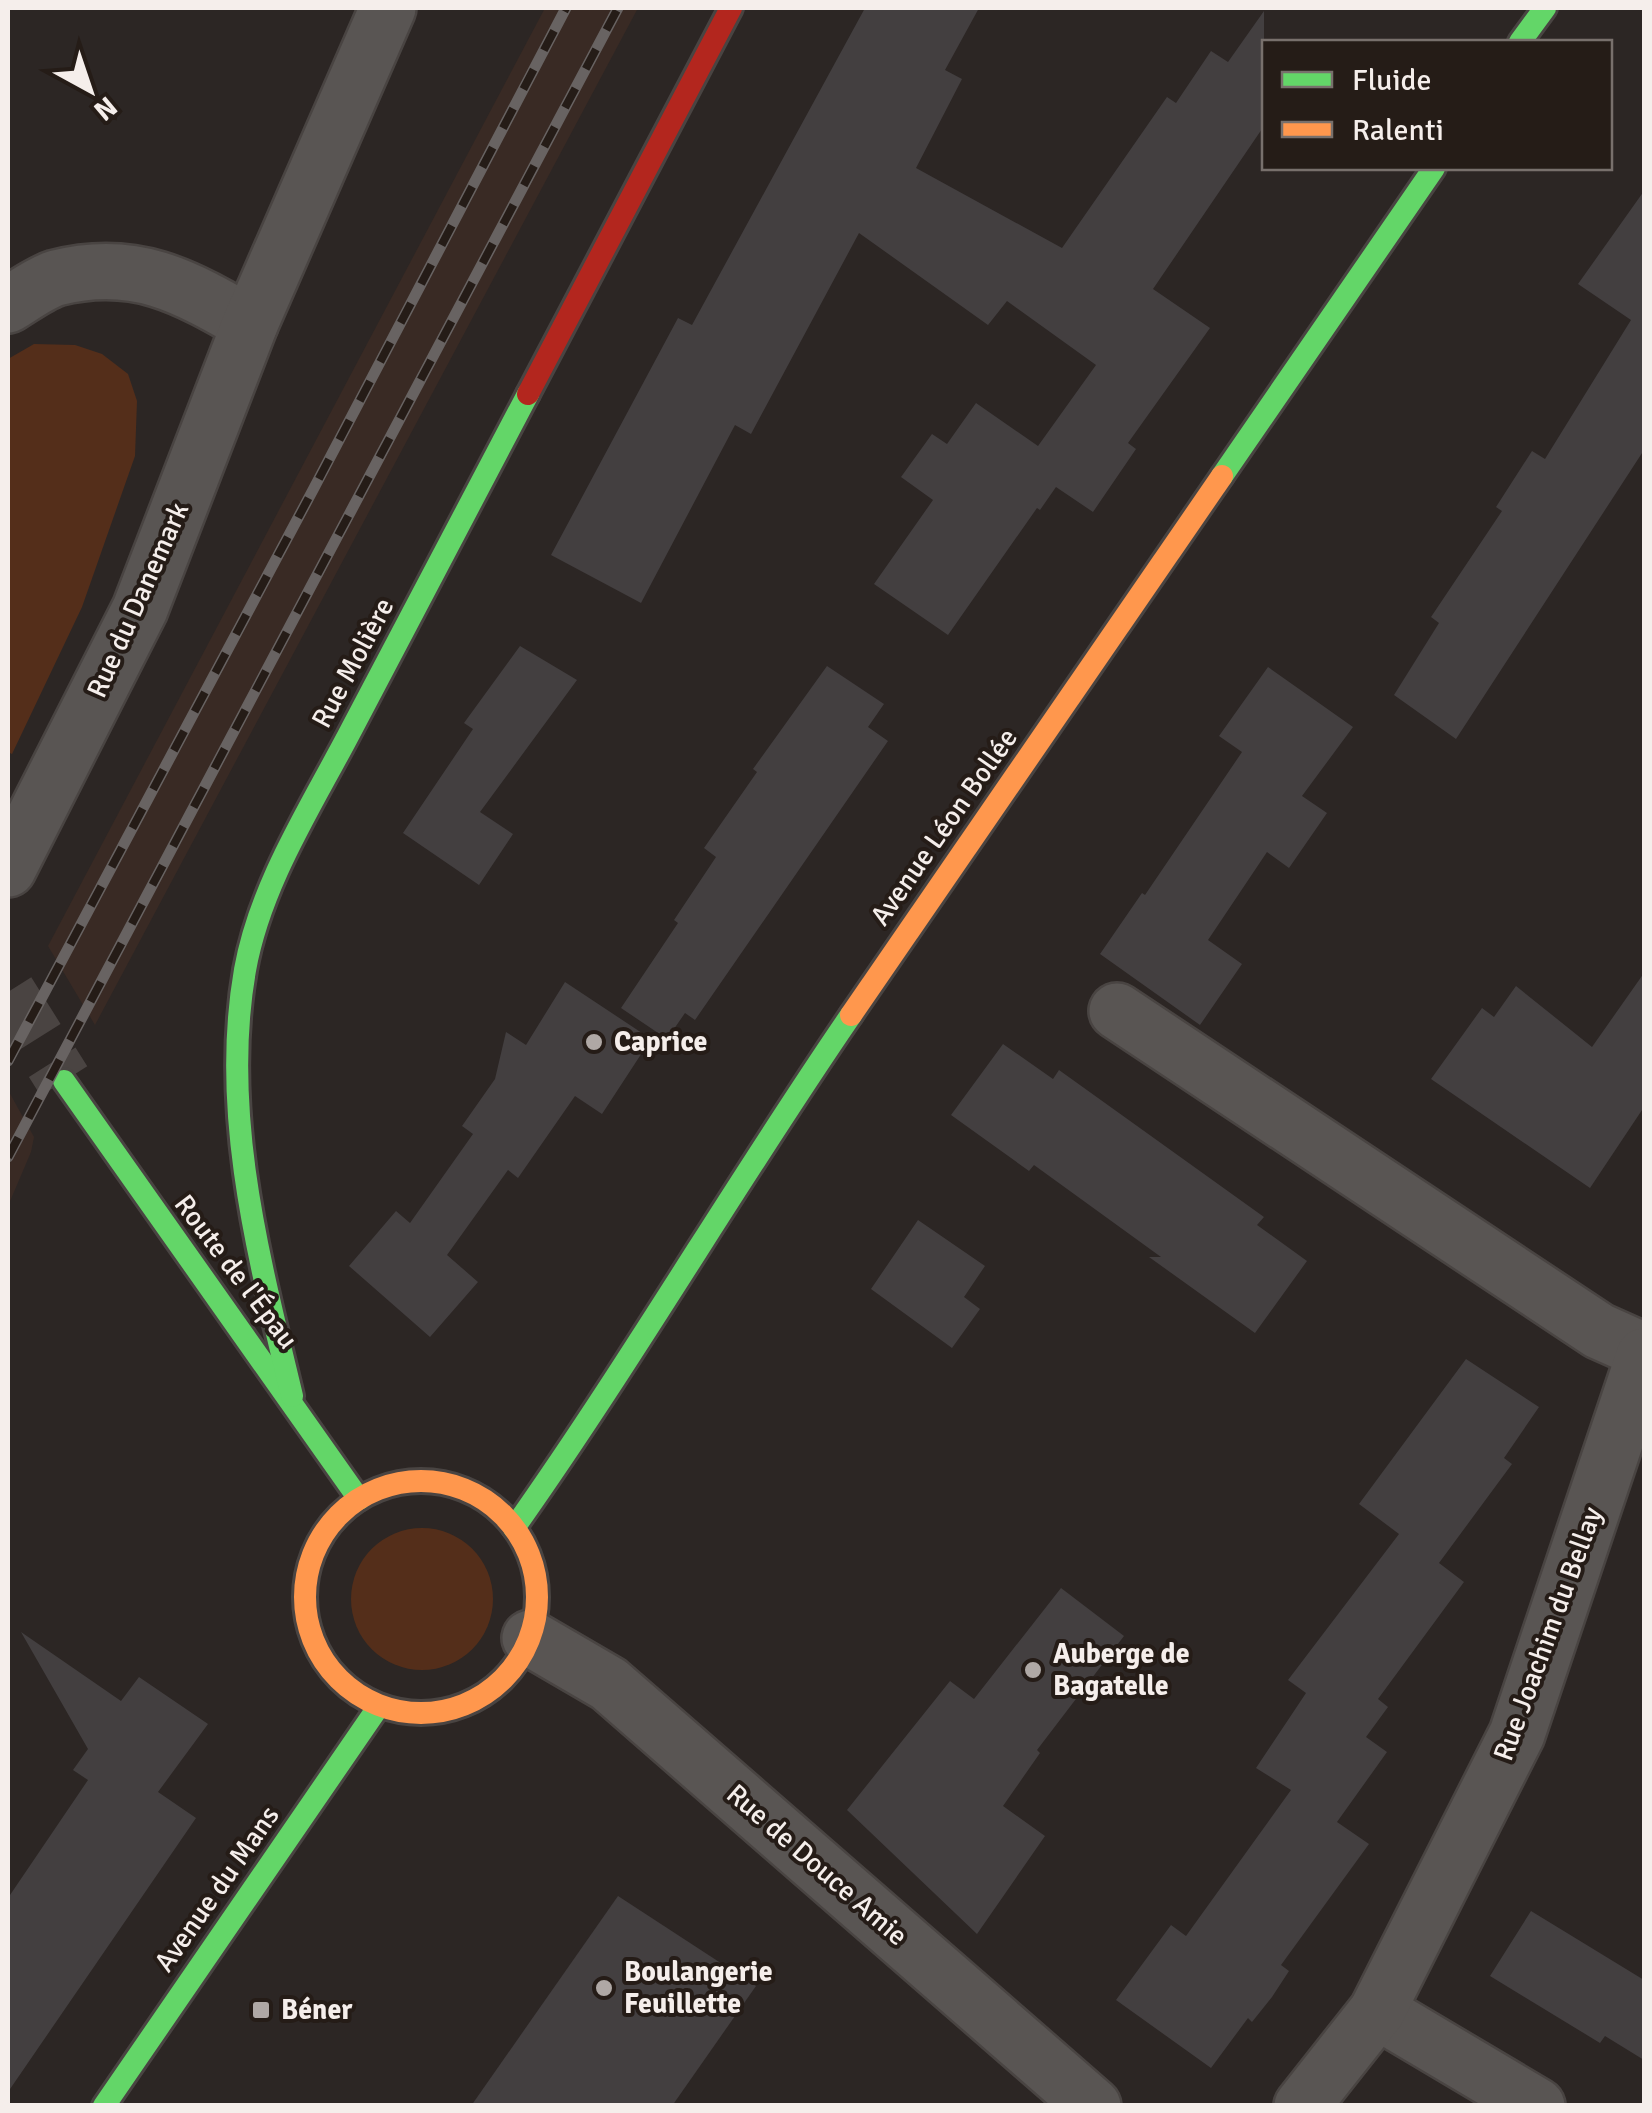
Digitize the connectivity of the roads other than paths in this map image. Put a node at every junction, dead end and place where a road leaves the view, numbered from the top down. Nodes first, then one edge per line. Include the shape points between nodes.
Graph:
1 (388, 8) edge
2 (730, 8) edge
3 (1545, 8) edge
4 (1521, 40) edge
5 (1433, 170) edge
6 (8, 305) edge
7 (250, 324) junction
8 (8, 869) edge
9 (1117, 1011) dead end
10 (64, 1081) tunnel mouth
11 (1644, 1354) edge
12 (292, 1396) junction
13 (359, 1499) junction
14 (514, 1528) junction
15 (530, 1638) junction
16 (379, 1706) junction
17 (1376, 2011) junction
18 (104, 2106) edge
19 (1093, 2106) edge
20 (1302, 2106) edge
21 (1537, 2106) edge

1 - 7 street, Rue du Danemark
2 - 12 main road, Rue Molière via 258,919 243,981 239,1146
3 - 4 main road
5 - 14 main road, Avenue Léon Bollée via 786,1110
6 - 7 street via 54,279 147,274
7 - 8 street, Rue du Danemark via 140,609
9 - 11 street, Rue Joachim du Bellay via 1598,1331
10 - 12 main road, Route de l'Épau
11 - 17 street, Rue Joachim du Bellay via 1518,1734
12 - 13 main road, Route de l'Épau
13 - 14 main road via 403,1482 437,1482 494,1506
13 - 16 main road via 326,1531 310,1563 305,1597 310,1632 325,1663 348,1689
14 - 15 main road via 537,1583
15 - 16 main road via 490,1692 454,1709 412,1713
15 - 19 street, Rue de Douce Amie via 609,1684
16 - 18 main road, Avenue du Mans
17 - 20 street, Rue Joachim du Bellay
17 - 21 street

